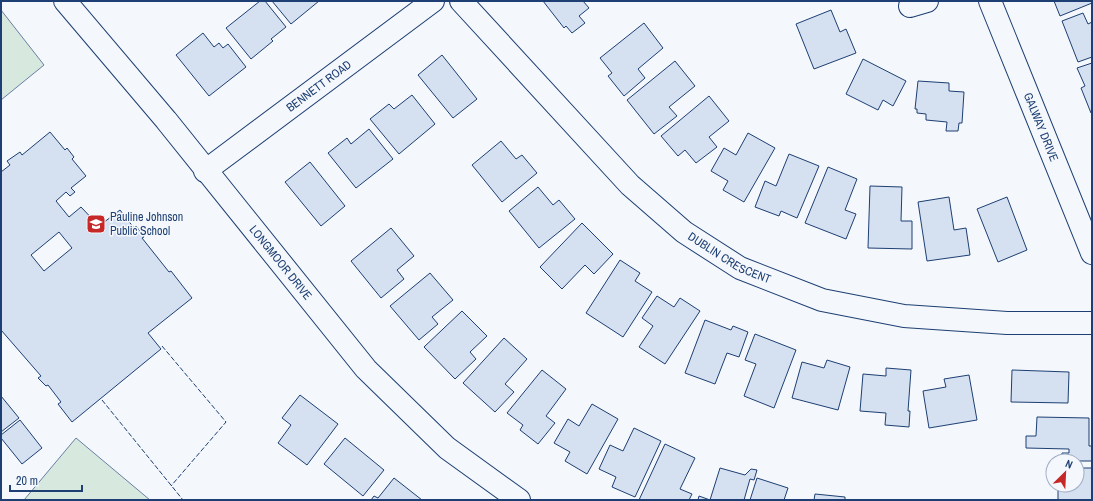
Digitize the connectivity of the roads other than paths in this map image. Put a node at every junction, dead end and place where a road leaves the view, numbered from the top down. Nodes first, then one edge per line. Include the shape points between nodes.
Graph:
1 (65, 1) edge
2 (433, 1) edge
3 (461, 1) edge
4 (990, 1) edge
5 (206, 171) junction
6 (1092, 253) edge
7 (1092, 323) edge
8 (519, 500) edge

1 - 5 street, LONGMOOR DRIVE
2 - 5 street, BENNETT ROAD
3 - 7 street, DUBLIN CRESCENT via 630,185 684,232 740,268 822,300 904,316 1007,323
4 - 6 street, GALWAY DRIVE
5 - 8 street, LONGMOOR DRIVE via 366,369 446,448

